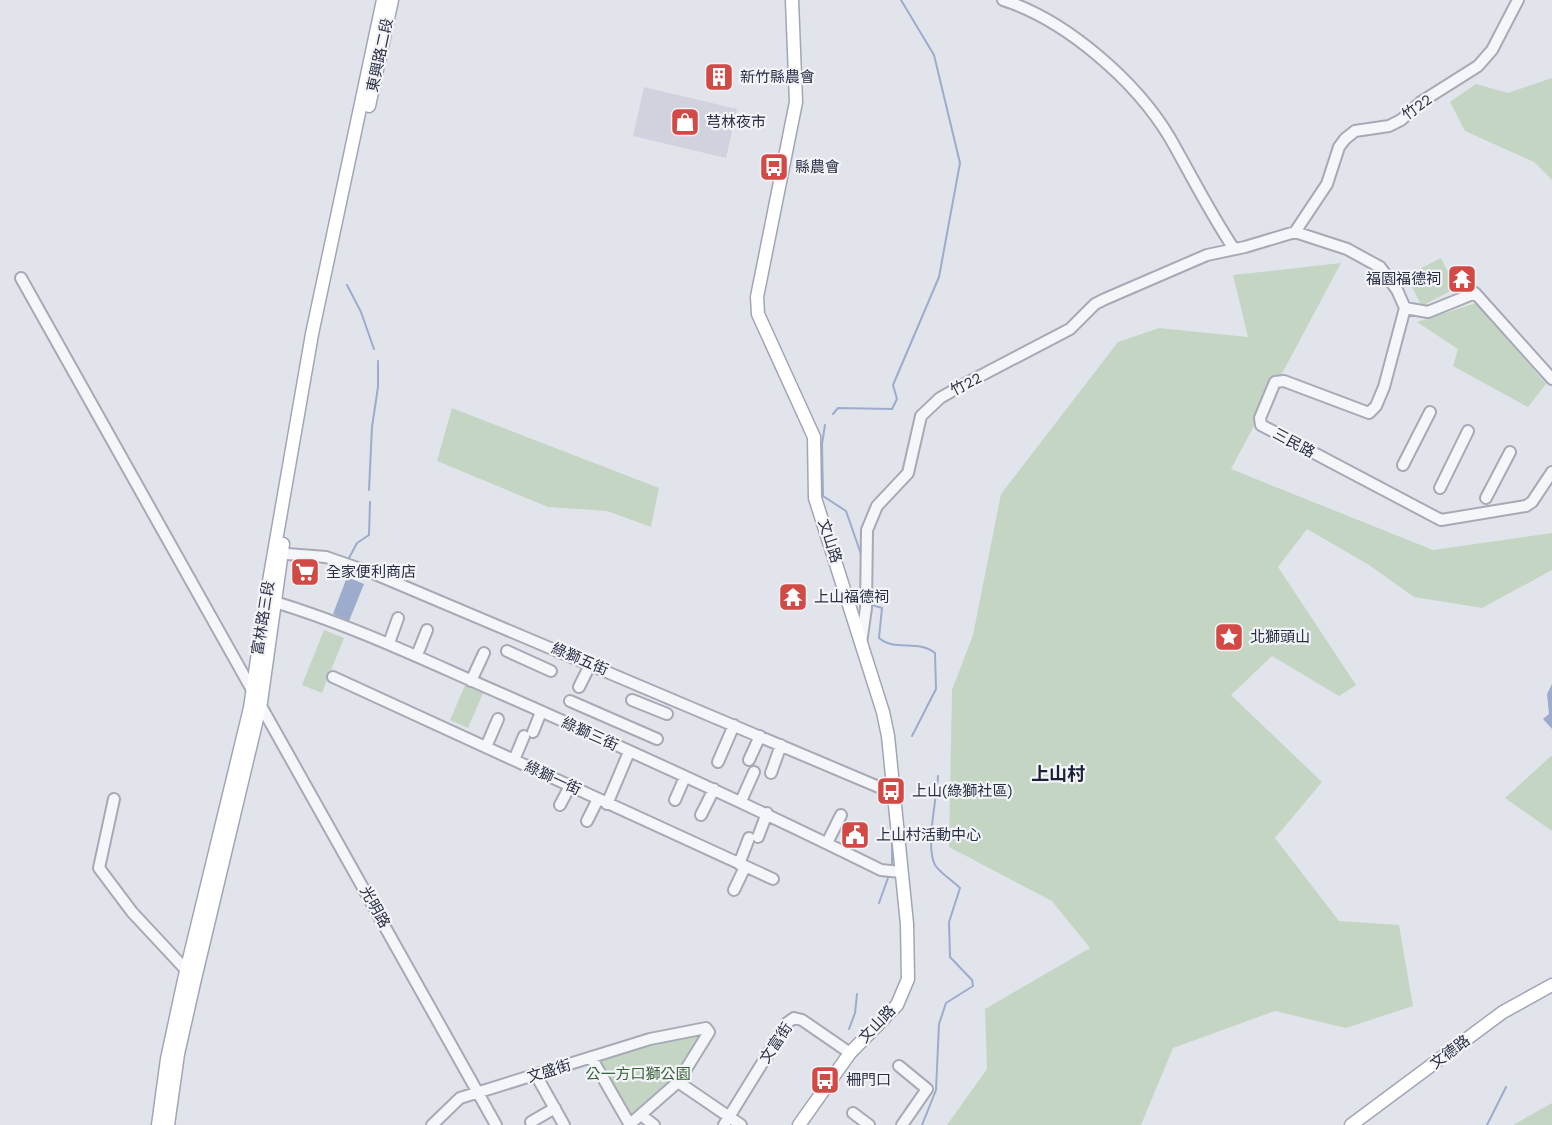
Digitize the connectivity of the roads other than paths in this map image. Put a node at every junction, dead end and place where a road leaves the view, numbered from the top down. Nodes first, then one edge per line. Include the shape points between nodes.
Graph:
1 (383, 0) edge
2 (392, 0) edge
3 (792, 0) edge
4 (1003, 0) edge
5 (1518, 0) edge
6 (365, 109) junction
7 (1295, 232) junction
8 (1234, 249) junction
9 (21, 278) dead end
10 (1405, 308) junction
11 (1552, 380) edge
12 (1430, 412) dead end
13 (1468, 431) dead end
14 (1510, 452) dead end
15 (1403, 465) dead end
16 (1552, 472) edge
17 (1440, 488) dead end
18 (1486, 498) dead end
19 (278, 553) junction
20 (275, 602) junction
21 (398, 618) dead end
22 (428, 630) dead end
23 (389, 643) junction
24 (861, 646) junction
25 (507, 651) dead end
26 (484, 653) dead end
27 (417, 655) junction
28 (591, 663) junction
29 (550, 671) dead end
30 (333, 677) dead end
31 (471, 681) junction
32 (579, 687) dead end
33 (253, 690) junction
34 (632, 700) dead end
35 (570, 701) dead end
36 (261, 702) junction
37 (541, 711) junction
38 (667, 714) dead end
39 (498, 719) dead end
40 (734, 725) junction
41 (760, 736) junction
42 (657, 739) dead end
43 (781, 745) junction
44 (486, 747) junction
45 (629, 752) junction
46 (513, 760) junction
47 (749, 760) dead end
48 (718, 762) dead end
49 (754, 772) dead end
50 (771, 773) dead end
51 (686, 777) junction
52 (570, 786) junction
53 (881, 788) dead end
54 (714, 789) junction
55 (114, 799) dead end
56 (675, 800) dead end
57 (602, 801) junction
58 (741, 801) junction
59 (560, 805) dead end
60 (767, 813) junction
61 (701, 815) dead end
62 (841, 815) dead end
63 (587, 821) dead end
64 (827, 843) junction
65 (742, 866) junction
66 (901, 873) junction
67 (772, 879) dead end
68 (734, 890) dead end
69 (187, 971) junction
70 (1552, 985) edge
71 (850, 1053) junction
72 (591, 1058) junction
73 (899, 1066) dead end
74 (536, 1075) junction
75 (678, 1082) junction
76 (477, 1092) junction
77 (555, 1108) junction
78 (853, 1113) dead end
79 (641, 1115) junction
80 (727, 1121) edge
81 (531, 1122) dead end
82 (158, 1125) edge
83 (168, 1125) edge
84 (432, 1125) edge
85 (496, 1125) edge
86 (564, 1125) edge
87 (629, 1125) edge
88 (654, 1125) edge
89 (741, 1125) edge
90 (799, 1125) edge
91 (869, 1125) edge
92 (902, 1125) edge
93 (1351, 1125) edge

1 - 6 main road, 東興路二段
2 - 6 main road, 東興路二段
3 - 24 main road, 文山路 via 796,102 757,297 758,314 814,438 815,498
4 - 8 street via 1050,19 1094,52 1128,86 1169,137
5 - 7 street, 竹22 / 竹22 via 1492,50 1478,66 1421,102 1401,120 1389,126 1355,131 1345,139 1327,184
6 - 19 main road, 富林路三段 via 312,334
7 - 8 street, 竹22
7 - 10 street via 1347,249 1380,267
8 - 24 street, 竹22 / 竹22 via 1207,255 1095,304 1070,329 927,408 921,416 908,473 877,506 867,530 866,608
9 - 33 street, 光明路
10 - 11 street via 1428,312 1475,293
10 - 16 street, 三民路 via 1384,387 1369,413 1284,381 1275,382 1260,418 1261,425 1441,520 1526,506
12 - 15 street
13 - 17 street
14 - 18 street
19 - 20 main road, 富林路三段
19 - 28 street, 綠獅五街 via 326,557 375,574
19 - 33 main road, 富林路三段
20 - 23 street, 綠獅三街
20 - 36 main road, 富林路三段
21 - 23 street
22 - 27 street
23 - 27 street, 綠獅三街
24 - 66 main road, 文山路 via 888,736
25 - 29 street
26 - 31 street
27 - 31 street, 綠獅三街
28 - 32 street
28 - 40 street, 綠獅五街
30 - 44 street, 綠獅一街
31 - 37 street, 綠獅三街
33 - 36 street, 光明路
33 - 69 main road, 富林路三段
34 - 38 street
35 - 42 street
36 - 76 street, 光明路
36 - 83 main road, 富林路三段 via 178,1053
37 - 45 street, 綠獅三街
37 - 46 street
39 - 44 street
40 - 41 street, 綠獅五街
40 - 48 street
41 - 43 street, 綠獅五街
41 - 47 street
43 - 50 street
43 - 53 street, 綠獅五街
44 - 46 street, 綠獅一街
45 - 51 street, 綠獅三街
45 - 57 street
46 - 52 street, 綠獅一街
49 - 58 street
51 - 54 street, 綠獅三街
51 - 56 street
52 - 57 street, 綠獅一街
52 - 59 street
54 - 58 street, 綠獅三街
54 - 61 street
55 - 69 street via 99,868 132,912
57 - 63 street
57 - 65 street, 綠獅一街
58 - 60 street, 綠獅三街
60 - 64 street, 綠獅三街
60 - 65 street
62 - 64 street
64 - 66 street, 綠獅三街 via 881,870
65 - 67 street, 綠獅一街
65 - 68 street
66 - 71 main road, 文山路 via 907,924 906,985 897,1005
69 - 82 main road, 富林路三段
70 - 93 main road, 文德路 via 1503,1012
71 - 80 street, 文富街 via 794,1018 787,1023
71 - 90 main road, 文山路
72 - 74 street, 文盛街
72 - 75 street, 文盛街 via 650,1039 706,1028 709,1032
72 - 87 street
73 - 92 street via 927,1089
74 - 76 street, 文盛街
74 - 77 street
75 - 79 street
75 - 80 street
76 - 84 street, 文盛街 via 460,1098
76 - 85 street, 光明路
77 - 81 street
77 - 86 street
78 - 91 street
79 - 87 street
79 - 88 street
80 - 89 street

